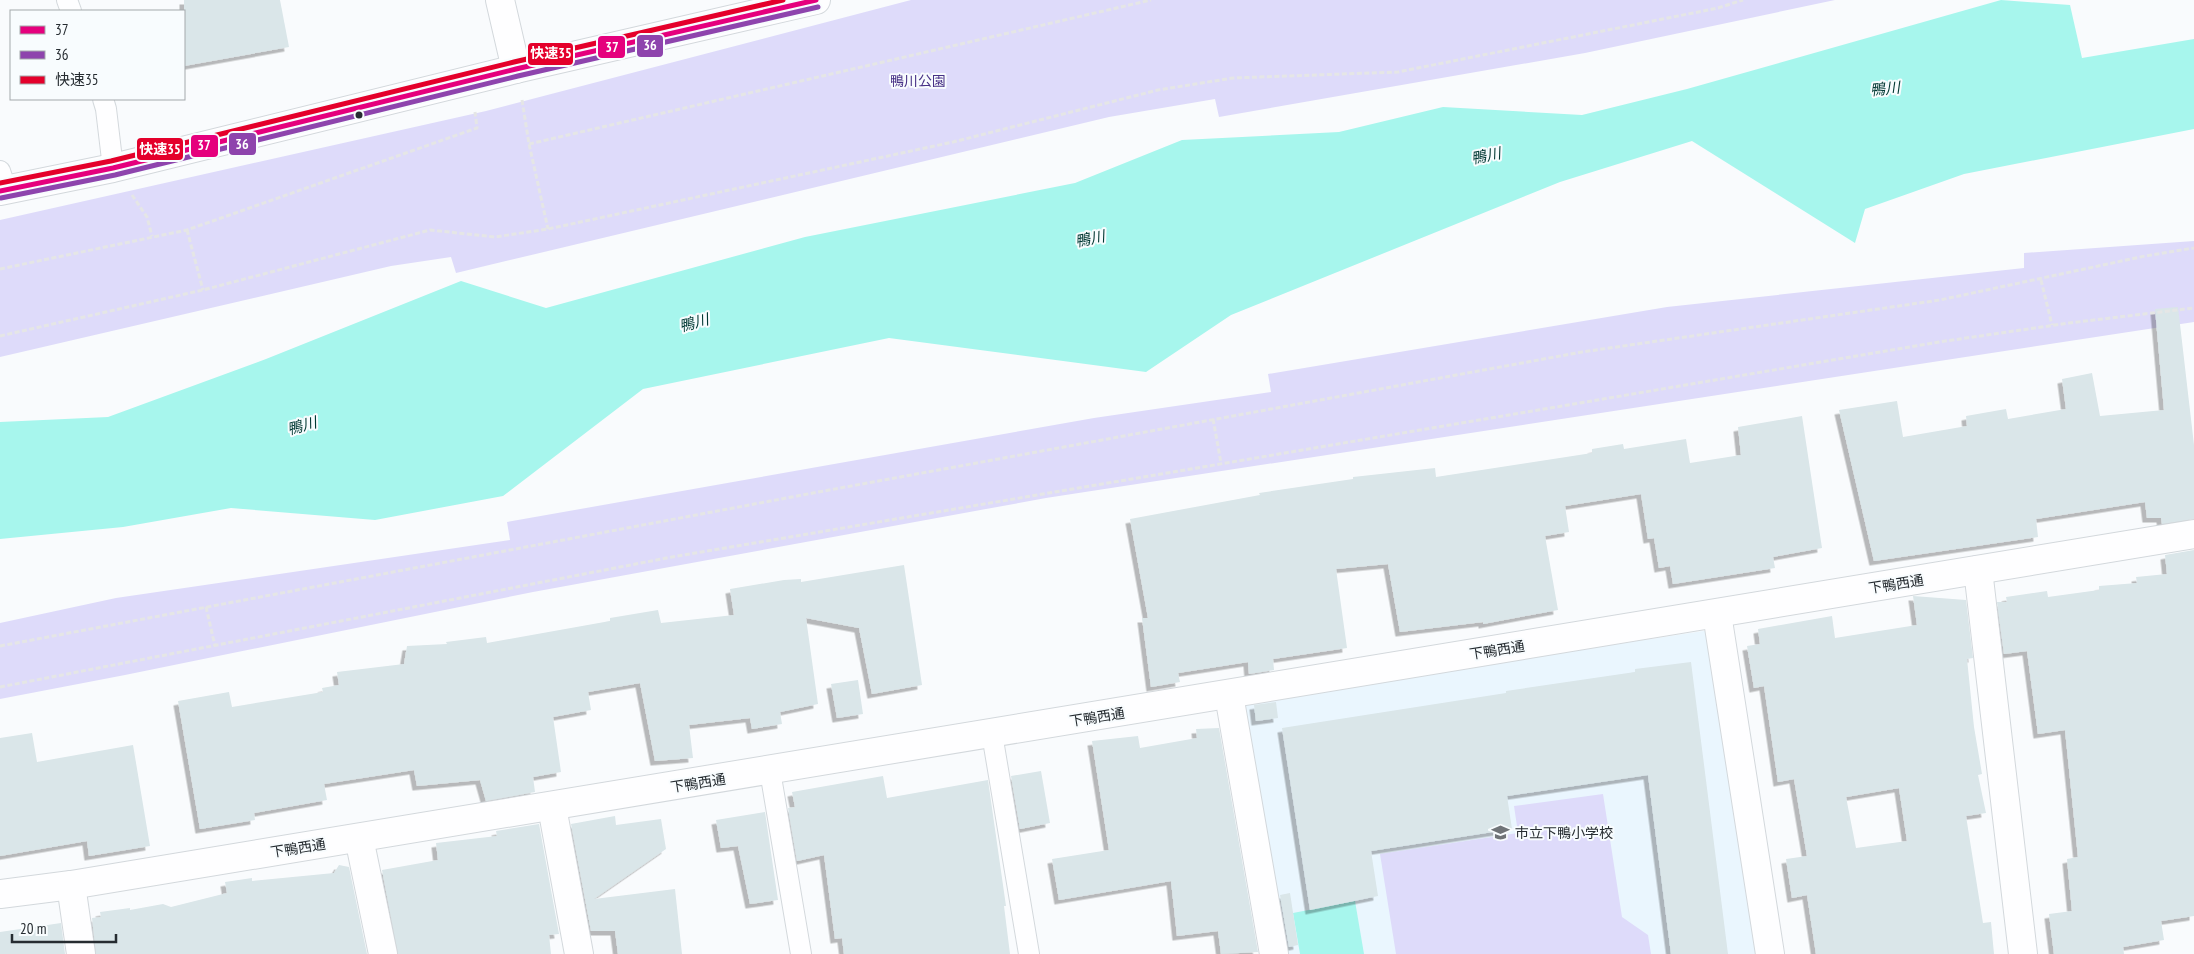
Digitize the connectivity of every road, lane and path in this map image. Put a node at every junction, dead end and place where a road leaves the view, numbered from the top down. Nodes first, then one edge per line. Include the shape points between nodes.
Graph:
1 (500, 0) edge
2 (816, 0) edge
3 (1151, 0) edge
4 (1743, 0) edge
5 (516, 69) junction
6 (103, 100) edge
7 (522, 105) dead end
8 (474, 106) dead end
9 (529, 144) junction
10 (113, 168) junction
11 (2, 183) edge
12 (548, 229) junction
13 (187, 230) junction
14 (152, 236) junction
15 (2194, 248) edge
16 (0, 269) edge
17 (2041, 280) junction
18 (203, 290) junction
19 (2194, 308) edge
20 (2052, 325) junction
21 (0, 336) edge
22 (1213, 419) junction
23 (1221, 463) junction
24 (2194, 534) edge
25 (1978, 570) junction
26 (206, 607) junction
27 (1717, 614) junction
28 (0, 646) edge
29 (215, 646) junction
30 (0, 687) edge
31 (1229, 695) junction
32 (992, 734) junction
33 (770, 771) junction
34 (552, 807) junction
35 (359, 838) junction
36 (71, 885) junction
37 (0, 894) edge
38 (81, 954) edge
39 (383, 954) edge
40 (579, 954) edge
41 (801, 954) edge
42 (1030, 954) edge
43 (1274, 954) edge
44 (1770, 954) edge
45 (2023, 954) edge

1 - 5 street
2 - 5 street
3 - 9 path
4 - 12 path via 1718,8 1398,72 1233,78 1158,90 953,142
5 - 10 street
6 - 10 lane
7 - 9 path
8 - 13 path via 476,128
9 - 12 path
10 - 11 street
10 - 14 path via 147,217
12 - 18 path via 495,237 430,230
13 - 14 path
13 - 18 path
14 - 16 path
15 - 17 path
17 - 20 path
17 - 22 path via 1940,300 1582,352
18 - 21 path
19 - 20 path
20 - 23 path
22 - 23 path
22 - 26 path
23 - 29 path via 672,557
24 - 25 street, 下鴨西通
25 - 27 street, 下鴨西通
25 - 45 street
26 - 28 path
26 - 29 path
27 - 31 street, 下鴨西通
27 - 44 street
29 - 30 path
31 - 32 street, 下鴨西通
31 - 43 street
32 - 33 street, 下鴨西通
32 - 42 lane
33 - 34 street, 下鴨西通
33 - 41 lane
34 - 35 street, 下鴨西通
34 - 40 street
35 - 36 street, 下鴨西通
35 - 39 street
36 - 37 street, 下鴨西通
36 - 38 street

